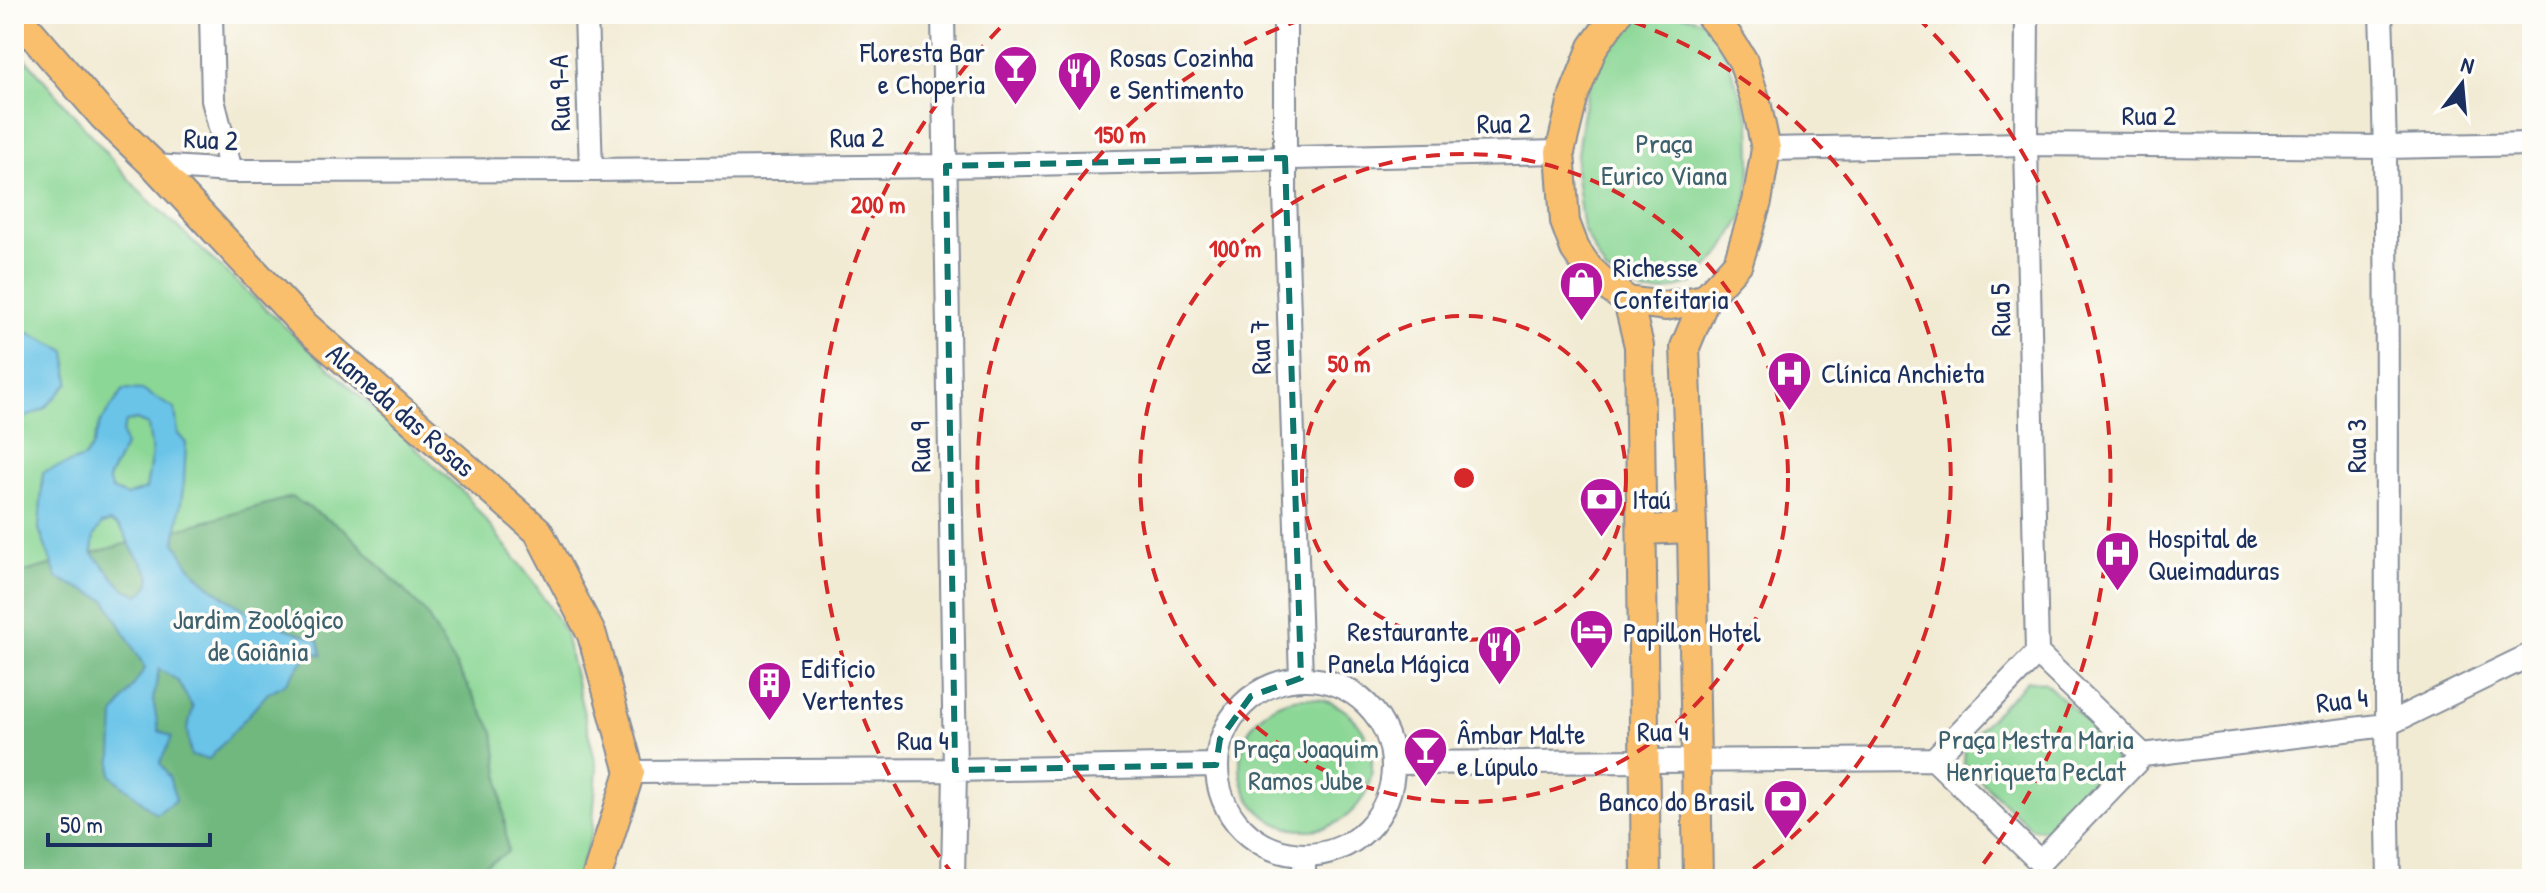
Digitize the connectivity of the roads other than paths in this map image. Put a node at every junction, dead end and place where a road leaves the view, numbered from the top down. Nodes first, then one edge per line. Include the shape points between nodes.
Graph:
1 (15, 14) edge
2 (211, 14) edge
3 (586, 14) edge
4 (943, 14) edge
5 (1285, 14) edge
6 (1617, 14) edge
7 (1709, 14) edge
8 (2027, 14) edge
9 (2381, 14) edge
10 (2026, 144) junction
11 (2532, 144) edge
12 (2386, 147) junction
13 (1766, 149) junction
14 (1560, 152) junction
15 (1285, 158) junction
16 (155, 166) junction
17 (946, 166) junction
18 (591, 170) junction
19 (231, 171) junction
20 (1705, 299) junction
21 (1628, 301) junction
22 (1692, 528) junction
23 (1642, 530) junction
24 (2037, 653) junction
25 (2532, 654) edge
26 (1301, 678) junction
27 (2386, 725) junction
28 (2143, 755) junction
29 (1934, 759) junction
30 (1644, 761) junction
31 (1695, 761) junction
32 (1393, 763) junction
33 (1216, 765) junction
34 (955, 770) junction
35 (630, 772) junction
36 (1304, 855) junction
37 (2040, 870) edge
38 (596, 879) edge
39 (953, 879) edge
40 (1304, 879) edge
41 (1646, 879) edge
42 (1698, 879) edge
43 (2389, 879) edge

1 - 16 main road, Alameda das Rosas via 104,117
2 - 19 street via 213,100
3 - 18 street, Rua 9-A
4 - 17 street, Rua 9
5 - 15 street, Rua 7
6 - 14 main road via 1588,59
7 - 13 main road via 1743,61
8 - 10 street, Rua 5
9 - 12 street, Rua 3
10 - 12 street, Rua 2
10 - 13 street, Rua 2
10 - 24 street, Rua 5
11 - 12 street, Rua 2
12 - 27 street, Rua 3
13 - 20 main road via 1738,263
14 - 15 street, Rua 2
14 - 21 main road via 1565,222 1575,249 1588,268
15 - 17 street, Rua 2
15 - 26 street, Rua 7
16 - 19 street, Rua 2
16 - 35 main road, Alameda das Rosas via 303,324 538,531 592,635
17 - 18 street, Rua 2
17 - 34 street, Rua 9
18 - 19 street, Rua 2
20 - 21 main road via 1665,306
20 - 22 main road via 1685,347
21 - 23 main road via 1639,346
22 - 23 main road
22 - 31 main road
23 - 30 main road
24 - 28 street
24 - 29 street
25 - 27 street, Rua 4
26 - 32 street via 1354,693 1388,736
26 - 33 street via 1275,683 1232,715 1220,739
27 - 28 street, Rua 4
27 - 43 street, Rua 3
28 - 37 street
29 - 31 street, Rua 4
29 - 37 street
30 - 31 street, Rua 4
30 - 32 street, Rua 4
30 - 41 main road
31 - 42 main road
32 - 36 street via 1390,791 1378,817 1358,838 1333,851
33 - 34 street, Rua 4
33 - 36 street via 1220,793 1232,818 1252,838
34 - 35 street, Rua 4
34 - 39 street, Rua 9
35 - 38 main road
36 - 40 street

